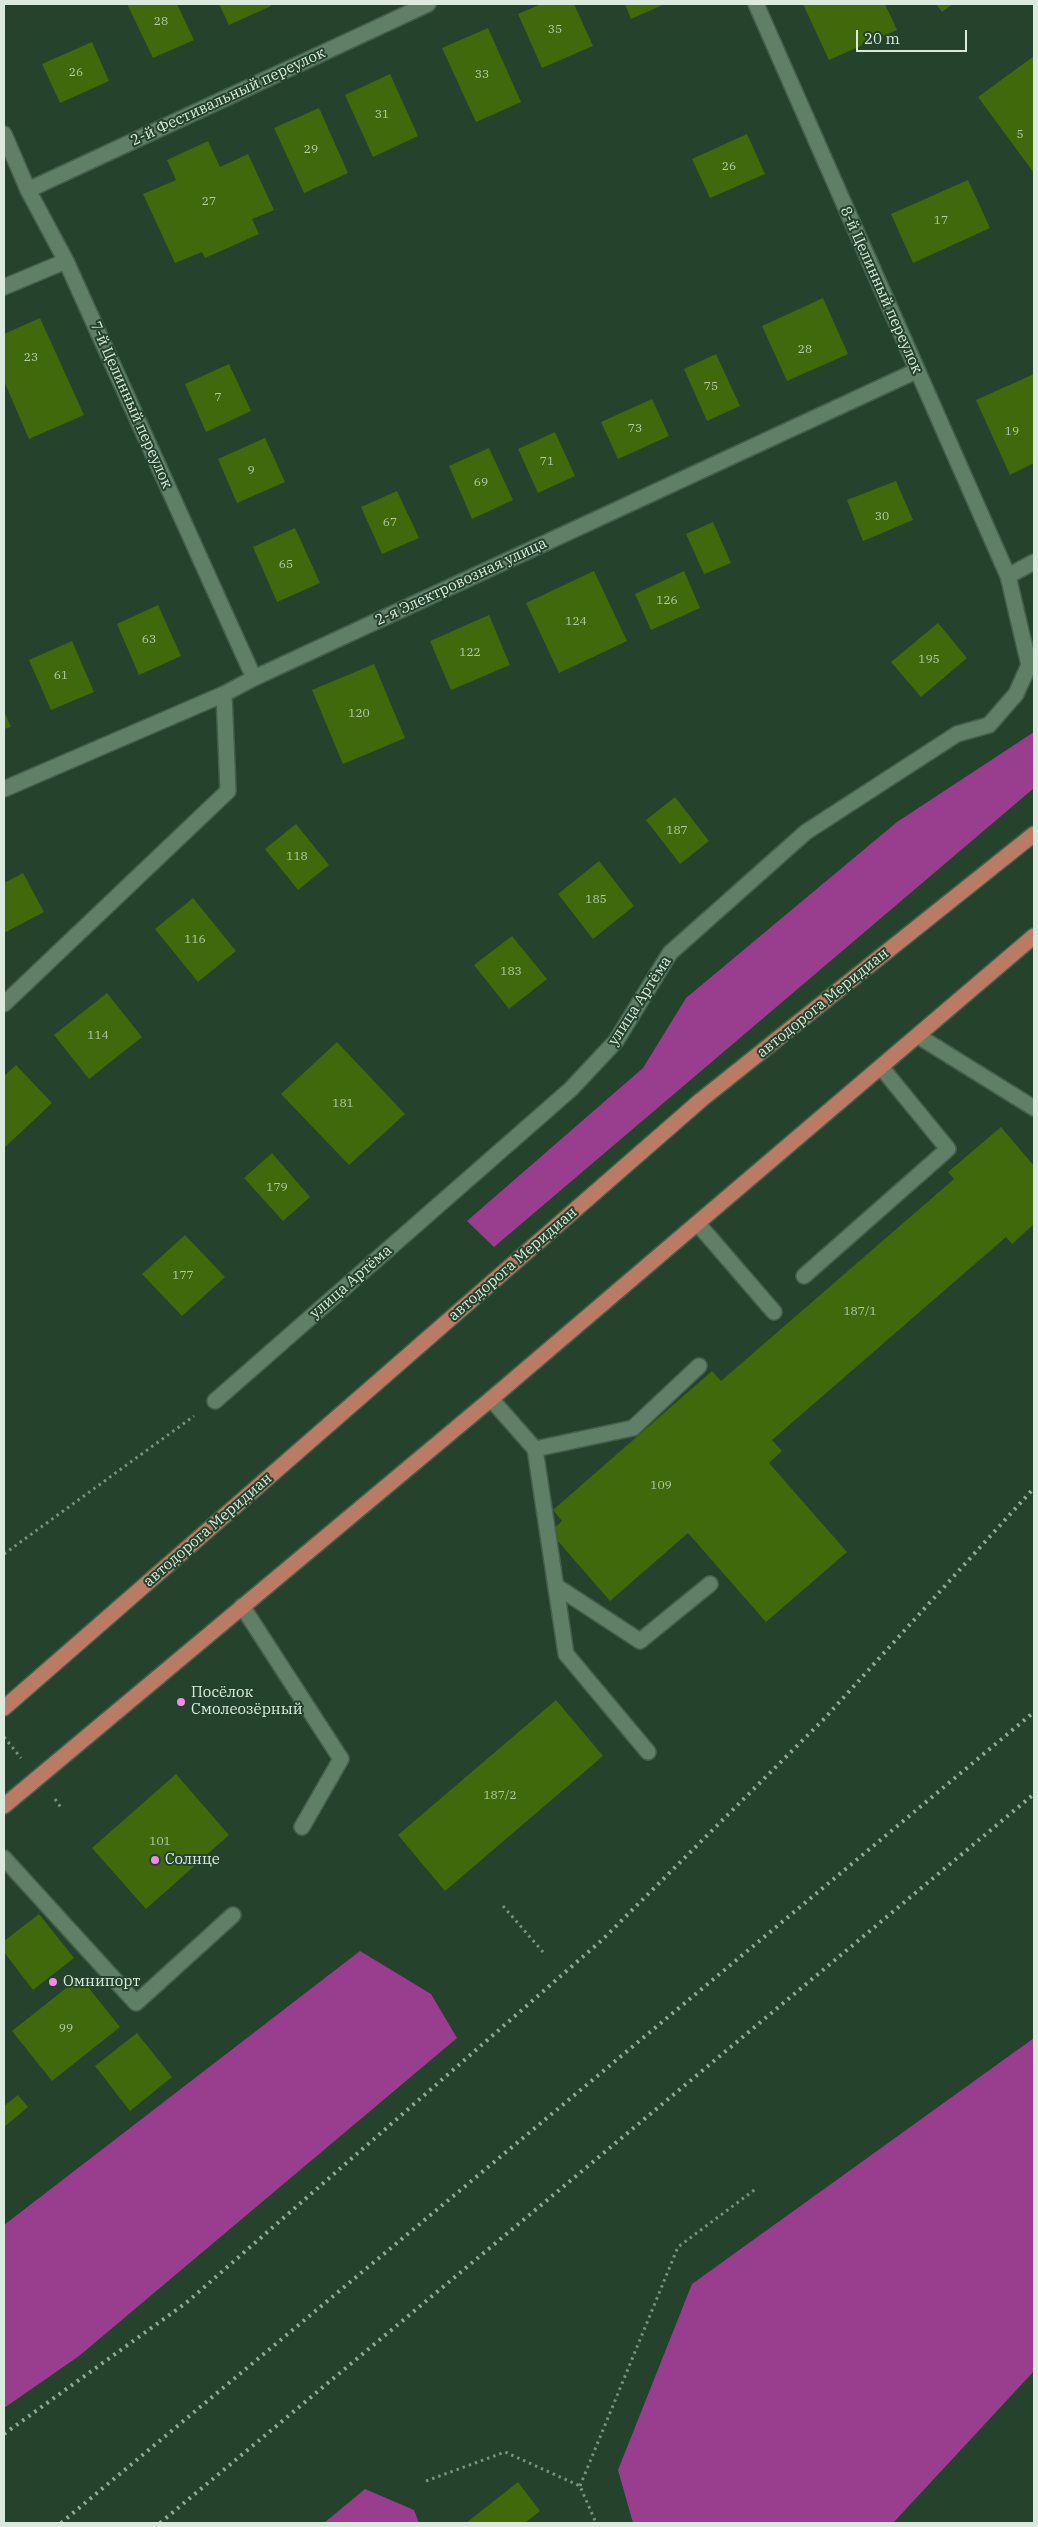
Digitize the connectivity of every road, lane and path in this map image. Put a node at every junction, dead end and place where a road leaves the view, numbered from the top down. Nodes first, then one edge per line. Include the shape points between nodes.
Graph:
1 (428, 4) edge
2 (756, 4) edge
3 (4, 134) edge
4 (28, 190) junction
5 (66, 261) junction
6 (4, 287) edge
7 (916, 371) junction
8 (1034, 562) edge
9 (1008, 576) junction
10 (254, 678) junction
11 (224, 694) junction
12 (4, 789) edge
13 (1034, 834) edge
14 (1034, 936) edge
15 (4, 1004) edge
16 (918, 1036) junction
17 (881, 1068) junction
18 (1034, 1108) edge
19 (698, 1224) junction
20 (804, 1276) dead end
21 (774, 1312) dead end
22 (699, 1366) dead end
23 (491, 1400) junction
24 (215, 1401) joint
25 (535, 1449) junction
26 (4, 1554) edge
27 (710, 1584) dead end
28 (556, 1586) junction
29 (242, 1606) junction
30 (4, 1708) edge
31 (648, 1752) dead end
32 (4, 1806) edge
33 (302, 1828) dead end
34 (4, 1858) edge
35 (503, 1906) dead end
36 (233, 1915) dead end
37 (543, 1952) dead end
38 (757, 2188) dead end
39 (426, 2481) dead end
40 (580, 2486) junction
41 (596, 2523) edge

1 - 4 street, 2-й Фестивальный переулок
2 - 7 street, 8-й Целинный переулок
3 - 4 street, 7-й Целинный переулок
4 - 5 street, 7-й Целинный переулок
5 - 6 street
5 - 10 street, 7-й Целинный переулок
7 - 9 street, 8-й Целинный переулок
7 - 10 street, 2-я Электровозная улица
8 - 9 street
9 - 24 street, улица Артёма via 1029,665 1016,694 989,725 957,734 806,832 670,953 616,1041 570,1089
10 - 11 street, 2-я Электровозная улица
11 - 12 street, 2-я Электровозная улица
11 - 15 street via 228,791
13 - 30 main road, автодорога Меридиан via 702,1100
14 - 16 main road
16 - 17 main road
16 - 18 street
17 - 19 main road
17 - 20 street via 948,1149
19 - 21 street
19 - 23 main road
22 - 25 street via 633,1428
23 - 25 street
23 - 29 main road
24 - 26 path
25 - 28 street
27 - 28 street via 640,1641
28 - 31 street via 566,1654
29 - 32 main road
29 - 33 street via 341,1759
34 - 36 street via 136,2003
35 - 37 path
38 - 40 path via 678,2247
39 - 40 path via 505,2452
40 - 41 path

